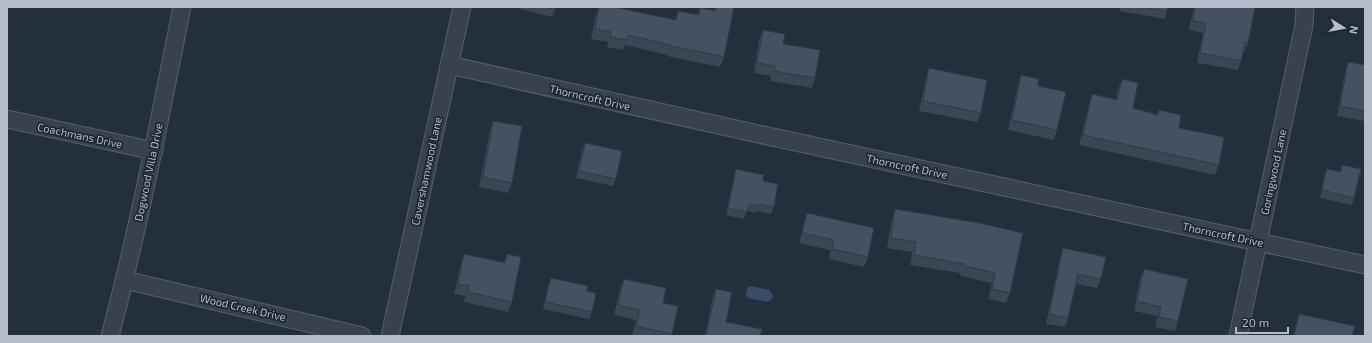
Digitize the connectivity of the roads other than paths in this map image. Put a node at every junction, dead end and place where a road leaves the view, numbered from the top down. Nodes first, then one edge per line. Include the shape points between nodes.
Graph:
1 (182, 7) edge
2 (462, 7) edge
3 (1305, 7) edge
4 (449, 65) junction
5 (7, 119) edge
6 (154, 151) junction
7 (1258, 242) junction
8 (1365, 265) edge
9 (125, 280) junction
10 (110, 336) edge
11 (362, 336) edge
12 (390, 336) edge
13 (1238, 336) edge

1 - 6 street, Dogwood Villa Drive
2 - 4 street, Cavershamwood Lane
3 - 7 street, Goringwood Lane via 1304,25
4 - 7 street, Thorncroft Drive
4 - 12 street, Cavershamwood Lane
5 - 6 street, Coachmans Drive
6 - 9 street, Dogwood Villa Drive
7 - 8 street, Thorncroft Drive
7 - 13 street, Goringwood Lane
9 - 10 street, Dogwood Villa Drive
9 - 11 street, Wood Creek Drive

